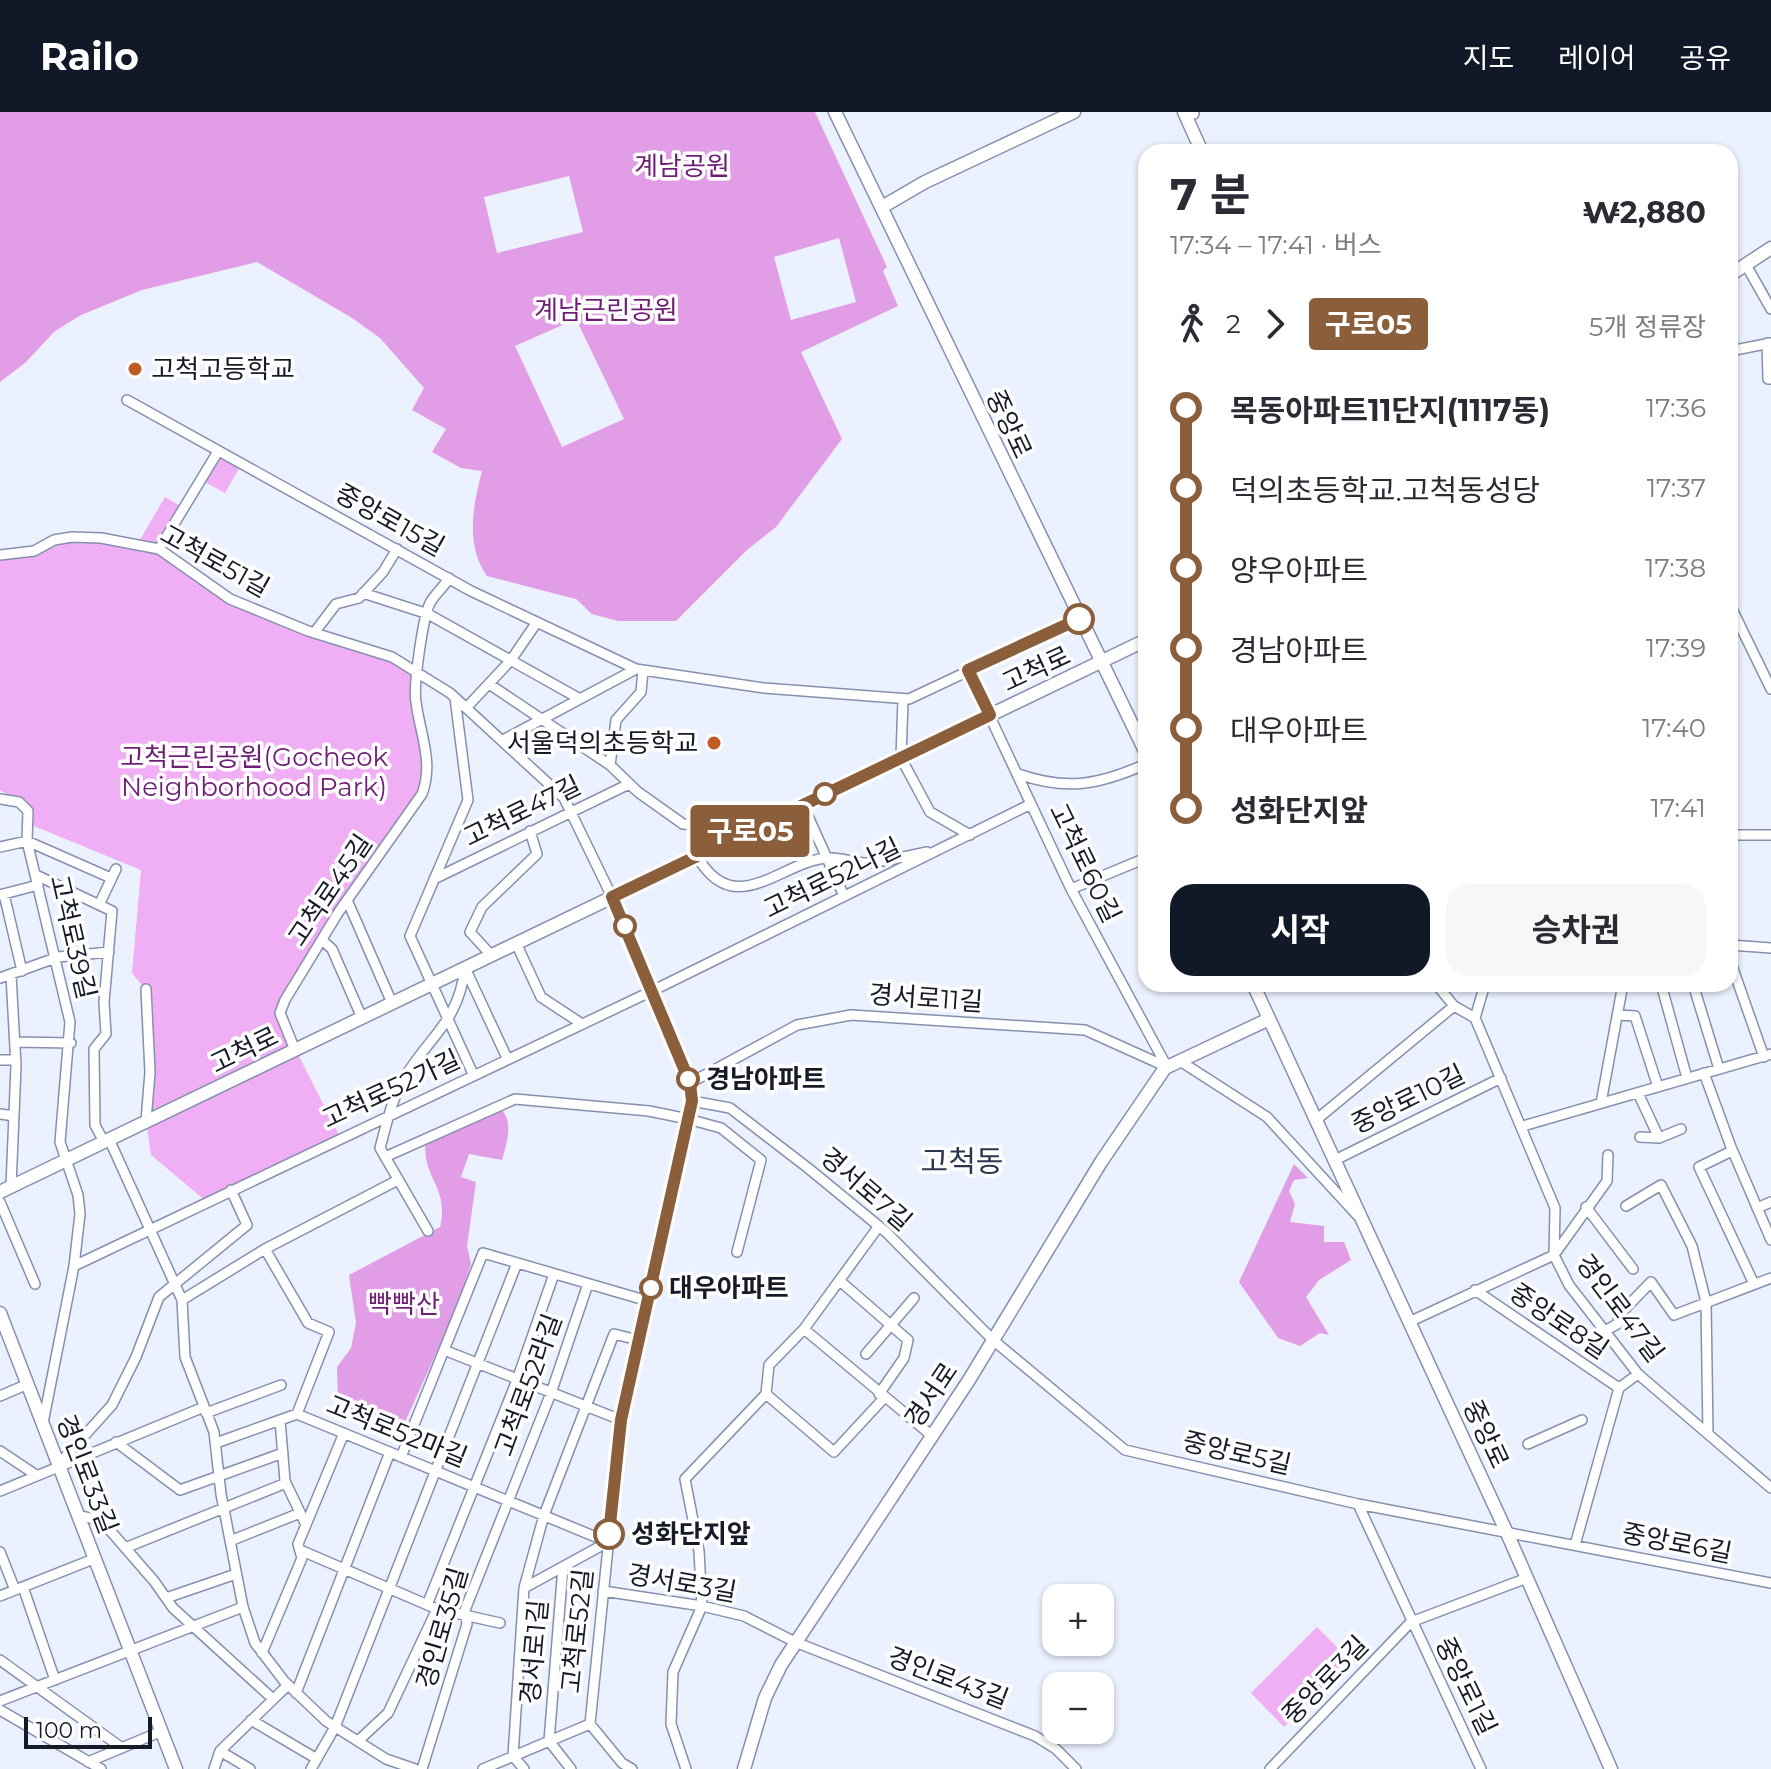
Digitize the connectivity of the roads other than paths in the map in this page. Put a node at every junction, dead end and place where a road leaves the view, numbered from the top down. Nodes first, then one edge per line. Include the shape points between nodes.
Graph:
1 (835, 112) edge
2 (1074, 112) edge
3 (1190, 113) edge
4 (1200, 144) edge
5 (882, 207) junction
6 (1771, 248) edge
7 (1746, 265) junction
8 (1738, 270) edge
9 (1771, 309) edge
10 (1769, 343) edge
11 (1738, 349) edge
12 (1771, 379) edge
13 (127, 400) dead end
14 (217, 453) junction
15 (159, 549) junction
16 (397, 549) junction
17 (0, 555) edge
18 (449, 578) junction
19 (363, 593) junction
20 (428, 614) junction
21 (1079, 619) junction
22 (1738, 621) edge
23 (537, 622) junction
24 (314, 633) junction
25 (1138, 644) edge
26 (511, 660) junction
27 (1101, 664) junction
28 (415, 668) junction
29 (640, 670) junction
30 (968, 670) junction
31 (489, 684) junction
32 (1771, 689) edge
33 (455, 698) junction
34 (580, 699) junction
35 (903, 699) junction
36 (467, 707) junction
37 (990, 715) junction
38 (544, 718) junction
39 (1138, 737) edge
40 (503, 740) junction
41 (901, 758) junction
42 (610, 765) junction
43 (1138, 768) edge
44 (1018, 774) junction
45 (629, 784) junction
46 (0, 799) edge
47 (1031, 804) junction
48 (803, 805) junction
49 (571, 812) junction
50 (530, 831) junction
51 (970, 835) junction
52 (1738, 835) edge
53 (1771, 835) edge
54 (733, 839) junction
55 (27, 841) junction
56 (0, 847) edge
57 (937, 851) junction
58 (697, 856) junction
59 (827, 857) junction
60 (1138, 861) edge
61 (434, 879) junction
62 (37, 880) junction
63 (1071, 889) junction
64 (2, 895) edge
65 (844, 896) junction
66 (612, 897) junction
67 (347, 900) junction
68 (99, 905) junction
69 (322, 940) junction
70 (516, 943) junction
71 (1738, 946) edge
72 (1771, 948) edge
73 (109, 952) junction
74 (491, 955) junction
75 (58, 957) junction
76 (465, 968) junction
77 (22, 971) junction
78 (11, 975) junction
79 (0, 978) edge
80 (1738, 980) edge
81 (431, 984) junction
82 (146, 989) dead end
83 (652, 991) junction
84 (1257, 992) edge
85 (1443, 992) edge
86 (1483, 992) edge
87 (1621, 992) edge
88 (1663, 992) edge
89 (1695, 992) edge
90 (392, 1003) junction
91 (1454, 1006) junction
92 (1617, 1015) junction
93 (362, 1018) junction
94 (1475, 1018) junction
95 (1269, 1019) junction
96 (449, 1022) junction
97 (582, 1024) junction
98 (16, 1042) junction
99 (71, 1043) junction
100 (295, 1050) junction
101 (1768, 1057) edge
102 (507, 1058) junction
103 (0, 1060) edge
104 (16, 1060) junction
105 (1180, 1061) junction
106 (1166, 1068) junction
107 (1719, 1069) junction
108 (1704, 1073) junction
109 (473, 1074) junction
110 (1501, 1078) junction
111 (1687, 1078) junction
112 (690, 1083) junction
113 (1658, 1087) junction
114 (1638, 1093) junction
115 (692, 1101) junction
116 (1601, 1103) junction
117 (390, 1113) junction
118 (0, 1114) edge
119 (14, 1116) junction
120 (688, 1119) junction
121 (1316, 1120) junction
122 (146, 1121) junction
123 (1523, 1126) junction
124 (1681, 1129) dead end
125 (1640, 1137) dead end
126 (1659, 1138) junction
127 (106, 1140) junction
128 (1732, 1151) junction
129 (1608, 1155) dead end
130 (385, 1157) junction
131 (67, 1159) junction
132 (1335, 1160) junction
133 (398, 1180) junction
134 (6, 1189) edge
135 (231, 1190) junction
136 (0, 1202) edge
137 (1771, 1202) edge
138 (1626, 1206) dead end
139 (1586, 1207) junction
140 (1757, 1208) junction
141 (1362, 1220) junction
142 (879, 1226) junction
143 (151, 1229) junction
144 (428, 1231) dead end
145 (1771, 1240) edge
146 (265, 1249) junction
147 (737, 1252) dead end
148 (1554, 1255) junction
149 (517, 1263) junction
150 (74, 1266) junction
151 (1633, 1269) dead end
152 (554, 1274) junction
153 (840, 1281) junction
154 (1770, 1282) edge
155 (174, 1283) junction
156 (35, 1284) dead end
157 (588, 1284) junction
158 (1754, 1284) junction
159 (1475, 1290) junction
160 (914, 1298) dead end
161 (182, 1300) junction
162 (648, 1301) junction
163 (1706, 1302) junction
164 (0, 1313) edge
165 (1409, 1322) junction
166 (890, 1325) junction
167 (804, 1329) junction
168 (1605, 1331) junction
169 (638, 1340) junction
170 (993, 1340) junction
171 (444, 1350) junction
172 (866, 1354) dead end
173 (480, 1365) junction
174 (1638, 1374) junction
175 (517, 1380) junction
176 (28, 1384) junction
177 (281, 1385) dead end
178 (1619, 1388) junction
179 (551, 1393) junction
180 (766, 1394) junction
181 (0, 1396) edge
182 (881, 1396) junction
183 (586, 1407) junction
184 (205, 1410) junction
185 (297, 1414) junction
186 (280, 1420) junction
187 (621, 1420) junction
188 (1582, 1420) dead end
189 (43, 1423) junction
190 (344, 1433) junction
191 (1708, 1434) junction
192 (931, 1435) junction
193 (116, 1442) junction
194 (216, 1443) junction
195 (1528, 1444) dead end
196 (0, 1451) edge
197 (390, 1452) junction
198 (283, 1453) junction
199 (401, 1457) junction
200 (59, 1464) junction
201 (435, 1471) junction
202 (36, 1475) junction
203 (220, 1476) junction
204 (286, 1483) junction
205 (473, 1487) junction
206 (1771, 1488) edge
207 (0, 1491) edge
208 (508, 1501) junction
209 (1358, 1504) junction
210 (224, 1508) junction
211 (300, 1513) junction
212 (544, 1515) junction
213 (80, 1516) junction
214 (306, 1525) junction
215 (1507, 1533) junction
216 (230, 1541) junction
217 (608, 1542) junction
218 (1575, 1545) junction
219 (125, 1548) junction
220 (300, 1550) junction
221 (0, 1552) edge
222 (96, 1558) junction
223 (563, 1567) junction
224 (345, 1569) junction
225 (236, 1574) junction
226 (1527, 1578) junction
227 (1771, 1583) edge
228 (389, 1588) junction
229 (524, 1588) junction
230 (19, 1589) junction
231 (603, 1591) junction
232 (0, 1596) edge
233 (166, 1598) junction
234 (702, 1606) junction
235 (243, 1607) junction
236 (432, 1607) junction
237 (467, 1616) junction
238 (1411, 1622) junction
239 (500, 1623) dead end
240 (196, 1627) junction
241 (795, 1642) junction
242 (131, 1651) junction
243 (262, 1653) junction
244 (0, 1660) edge
245 (55, 1680) junction
246 (288, 1685) junction
247 (37, 1687) junction
248 (296, 1693) junction
249 (273, 1699) junction
250 (0, 1701) edge
251 (0, 1710) edge
252 (251, 1720) junction
253 (590, 1724) junction
254 (335, 1727) junction
255 (162, 1731) junction
256 (358, 1741) junction
257 (549, 1741) junction
258 (122, 1748) junction
259 (220, 1751) junction
260 (513, 1756) junction
261 (317, 1759) junction
262 (88, 1762) junction
263 (101, 1769) edge
264 (176, 1769) edge
265 (214, 1769) edge
266 (250, 1769) edge
267 (311, 1769) edge
268 (415, 1769) edge
269 (422, 1769) edge
270 (483, 1769) edge
271 (524, 1769) edge
272 (571, 1769) edge
273 (632, 1769) edge
274 (686, 1769) edge
275 (744, 1769) edge
276 (1076, 1769) edge
277 (1270, 1769) edge
278 (1481, 1769) edge
279 (1611, 1769) edge

1 - 5 main road, 중앙로
2 - 5 main road
3 - 4 main road
5 - 21 main road, 중앙로
6 - 7 main road
7 - 8 main road
7 - 9 street
10 - 11 street
10 - 12 street
13 - 14 street, 중앙로15길
14 - 15 street
14 - 16 street, 중앙로15길
15 - 17 street, 고척로51길 via 72,537 34,551
15 - 24 street, 고척로51길 via 230,599
16 - 18 street, 중앙로15길
16 - 19 street
18 - 20 street, 고척로45길 via 429,604
18 - 23 street, 중앙로15길
19 - 20 street
19 - 24 street via 336,604
20 - 26 street
20 - 28 street, 고척로45길
21 - 27 main road, 중앙로
21 - 30 street, 중앙로15길
22 - 32 street
23 - 26 street
23 - 29 street, 중앙로15길
24 - 28 street, 고척로51길
25 - 27 main road, 고척로
26 - 31 street
26 - 34 street
27 - 37 main road, 고척로
27 - 39 main road, 중앙로
28 - 33 street, 고척로51길
28 - 67 street, 고척로45길 via 428,779
29 - 34 street
29 - 35 street, 중앙로15길 via 764,688
29 - 42 street via 641,692 616,720
30 - 35 street, 중앙로15길
30 - 37 street, 고척로
31 - 36 street
31 - 38 street
33 - 36 street, 고척로51길
33 - 61 street, 고척로47길 via 468,800
34 - 38 street
35 - 41 street
36 - 40 street, 고척로51길
37 - 41 main road, 고척로
37 - 44 street, 고척로60길
38 - 40 street
38 - 42 street
40 - 49 street, 고척로51길 via 564,798
41 - 48 main road, 고척로
41 - 51 street via 930,812
42 - 45 street
43 - 44 street via 1112,779 1063,786
44 - 47 street, 고척로60길
45 - 49 street, 고척로47길
45 - 54 street via 683,824 717,827
46 - 55 street, 고척로39길 via 19,802 28,811
47 - 51 street, 고척로52나길
47 - 63 street, 고척로60길
48 - 54 main road, 고척로
48 - 59 street
49 - 50 street, 고척로47길
49 - 66 street, 고척로51길
50 - 61 street, 고척로47길
50 - 74 street via 537,854 482,907 470,932
51 - 57 street, 고척로52나길
52 - 53 street
54 - 58 main road, 고척로
55 - 56 street
55 - 62 street, 고척로39길
55 - 68 street, 고척로39길 via 114,874
57 - 59 street via 863,863
57 - 65 street, 고척로52나길
58 - 59 street via 705,871 743,886
58 - 66 main road, 고척로
59 - 65 street
60 - 63 street
61 - 81 street, 고척로47길 via 410,936
62 - 64 street
62 - 68 street
62 - 75 street, 고척로39길
63 - 106 street, 고척로60길
64 - 77 street
65 - 83 street, 고척로52나길
66 - 70 main road, 고척로
66 - 83 street, 고척로52길
67 - 69 street, 고척로45길
67 - 90 street
68 - 73 street via 112,911
69 - 93 street via 332,949
69 - 100 street, 고척로45길 via 280,1013
70 - 74 main road, 고척로
70 - 97 street via 541,997
71 - 72 street
73 - 75 street
73 - 127 street via 106,1034 94,1049 95,1125
74 - 76 main road, 고척로
75 - 77 street
75 - 99 street, 고척로39길
76 - 81 main road, 고척로
76 - 96 street
76 - 102 street
77 - 78 street
78 - 79 street
78 - 98 street
80 - 101 street
81 - 90 main road, 고척로
81 - 96 street
82 - 122 street
83 - 97 street, 고척로52가길
83 - 112 street, 고척로52길
84 - 95 main road, 중앙로
85 - 91 street
86 - 94 street
87 - 92 street
88 - 111 street
89 - 107 street
90 - 93 main road, 고척로
91 - 94 street
91 - 121 street
92 - 113 street via 1635,1016
92 - 116 street
93 - 100 main road, 고척로
94 - 110 street, 경인로47길
95 - 105 main road
95 - 121 main road, 중앙로
96 - 109 street
96 - 117 street via 417,1058
97 - 102 street, 고척로52가길
98 - 99 street
98 - 104 street
99 - 131 street, 고척로39길 via 60,1142
100 - 122 main road, 고척로
101 - 107 street
102 - 109 street, 고척로52가길
103 - 104 street
104 - 119 street
105 - 106 main road
105 - 141 street via 1267,1117
106 - 112 street, 경서로11길 via 1085,1030 851,1015 797,1025
106 - 170 main road, 경서로 via 1101,1162
107 - 108 street
108 - 111 street
108 - 128 street
109 - 117 street, 고척로52가길
110 - 123 street, 경인로47길
110 - 132 street, 중앙로10길
111 - 113 street
112 - 115 street, 고척로52길
113 - 114 street
114 - 116 street
114 - 126 street
115 - 120 street, 고척로52길
115 - 142 street, 경서로7길 via 730,1108
116 - 123 street
117 - 130 street via 380,1148
117 - 135 street, 고척로52가길
118 - 119 street
119 - 134 street
120 - 130 street via 515,1099
120 - 147 street via 721,1128 761,1160
120 - 162 street, 고척로52길
121 - 132 main road, 중앙로
122 - 127 main road, 고척로
123 - 148 street, 경인로47길 via 1555,1208
124 - 126 street
125 - 126 street
127 - 131 main road, 고척로
127 - 143 street
128 - 140 street
128 - 158 street via 1699,1167
129 - 139 street, 중앙로8길 via 1607,1181
130 - 133 street
131 - 134 main road, 고척로
131 - 150 street, 고척로39길 via 80,1214
132 - 141 main road, 중앙로
133 - 144 street
133 - 146 street
135 - 143 street, 고척로52가길
135 - 155 street via 247,1225
136 - 156 street
137 - 140 street
138 - 163 street via 1661,1185 1692,1246
139 - 148 street, 중앙로8길
139 - 151 street
140 - 145 street
141 - 165 main road, 중앙로
142 - 153 street
142 - 170 street, 경서로7길
143 - 150 street, 고척로52가길
143 - 155 street
146 - 161 street
146 - 185 street, 고척로52마길 via 308,1323 329,1332
148 - 159 street, 중앙로8길
148 - 168 street, 경인로47길 via 1569,1285
149 - 152 street, 고척로52라길
149 - 171 street, 고척로52라길 via 483,1253
149 - 173 street, 고척로52라길
150 - 189 street, 고척로39길
152 - 157 street, 고척로52라길
152 - 175 street, 고척로52라길
153 - 166 street
153 - 167 street
154 - 158 street
155 - 161 street
155 - 200 street via 152,1309 112,1405
157 - 162 street, 고척로52라길
157 - 179 street, 고척로52라길
158 - 163 street
159 - 165 street, 중앙로8길
159 - 178 street, 중앙로8길
160 - 166 street
161 - 184 street via 185,1357
162 - 169 street, 고척로52길
163 - 168 street via 1674,1315 1651,1282 1618,1316 1619,1323
163 - 191 street
164 - 176 main road, 경인로33길
165 - 215 main road, 중앙로
166 - 172 street
166 - 182 street via 908,1340 908,1348
167 - 180 street via 769,1365
167 - 182 street
168 - 174 street, 경인로47길
169 - 183 street via 614,1334
169 - 187 street, 고척로52길
170 - 192 main road, 경서로
170 - 209 street, 중앙로5길 via 1125,1450
171 - 173 street
171 - 199 street, 고척로52라길
173 - 175 street
173 - 201 street, 고척로52라길
174 - 178 street
174 - 191 street, 경인로47길
175 - 179 street
175 - 205 street, 고척로52라길
176 - 181 street
176 - 189 main road, 경인로33길
177 - 184 street
178 - 218 street
179 - 183 street
179 - 208 street, 고척로52라길
180 - 182 street via 834,1452
180 - 234 street via 685,1479 699,1551
182 - 192 street
183 - 187 street
183 - 212 street
184 - 193 street
184 - 194 street
185 - 186 street
185 - 190 street, 고척로52마길
186 - 194 street
186 - 198 street
187 - 217 street, 고척로52길
188 - 195 street
189 - 200 main road, 경인로33길
190 - 197 street, 고척로52마길
190 - 214 street
191 - 206 street, 경인로47길
192 - 241 main road, 경서로
193 - 200 street
193 - 203 street via 180,1490
194 - 203 street
196 - 202 street
197 - 199 street, 고척로52마길
197 - 224 street
198 - 203 street
198 - 204 street
199 - 201 street, 고척로52마길
200 - 202 street
200 - 213 main road, 경인로33길
201 - 205 street, 고척로52마길
201 - 228 street
202 - 207 street
203 - 210 street
204 - 210 street
204 - 211 street
205 - 208 street, 고척로52마길
205 - 236 street, 고척로52마길
208 - 212 street, 고척로52마길
208 - 237 street, 경인로35길
209 - 215 street, 중앙로5길
209 - 238 street
210 - 216 street
210 - 219 street
211 - 214 street
211 - 216 street
212 - 217 street, 고척로52마길
212 - 229 street
213 - 219 street via 101,1520
213 - 222 main road, 경인로33길
214 - 220 street
215 - 218 street, 중앙로6길
215 - 226 main road, 중앙로
216 - 225 street
217 - 223 street, 고척로52길
217 - 231 street, 고척로52길
218 - 227 street, 중앙로6길
219 - 233 street
220 - 224 street
220 - 243 street via 302,1558
221 - 230 street
222 - 230 street
222 - 242 main road, 경인로33길
223 - 229 street, 고척로52길
223 - 257 street, 경서로1길
224 - 228 street
224 - 248 street
225 - 233 street
225 - 235 street
226 - 238 street, 중앙로3길
226 - 279 main road, 중앙로
228 - 236 street
228 - 254 street
229 - 260 street
230 - 232 street
230 - 245 street
231 - 234 street, 경서로3길
231 - 253 street, 고척로52길
233 - 240 street
234 - 241 street, 경서로3길 via 744,1616
234 - 274 street via 673,1672 671,1724
235 - 240 street
235 - 243 street
236 - 237 street
236 - 256 street, 경인로35길 via 388,1713
237 - 239 street
237 - 269 street, 경인로35길
238 - 277 street, 중앙로3길
238 - 278 street, 중앙로1길
240 - 242 street
240 - 249 street
241 - 275 main road, 경서로 via 765,1698
241 - 276 street, 경인로43길 via 1035,1736
242 - 245 street
242 - 255 main road, 경인로33길
243 - 246 street
244 - 247 street
245 - 247 street
246 - 248 street
246 - 249 street
247 - 250 street
247 - 258 street
248 - 254 street
249 - 252 street
251 - 262 street
252 - 259 street
252 - 261 street
253 - 257 street, 경서로1길
253 - 273 street
254 - 256 street
254 - 261 street
255 - 258 street
255 - 264 main road, 경인로33길
256 - 268 street
257 - 260 street, 경서로1길
257 - 272 street
258 - 262 street
259 - 265 street
259 - 266 street
260 - 270 street, 경서로1길
260 - 271 street
261 - 267 street
262 - 263 street

